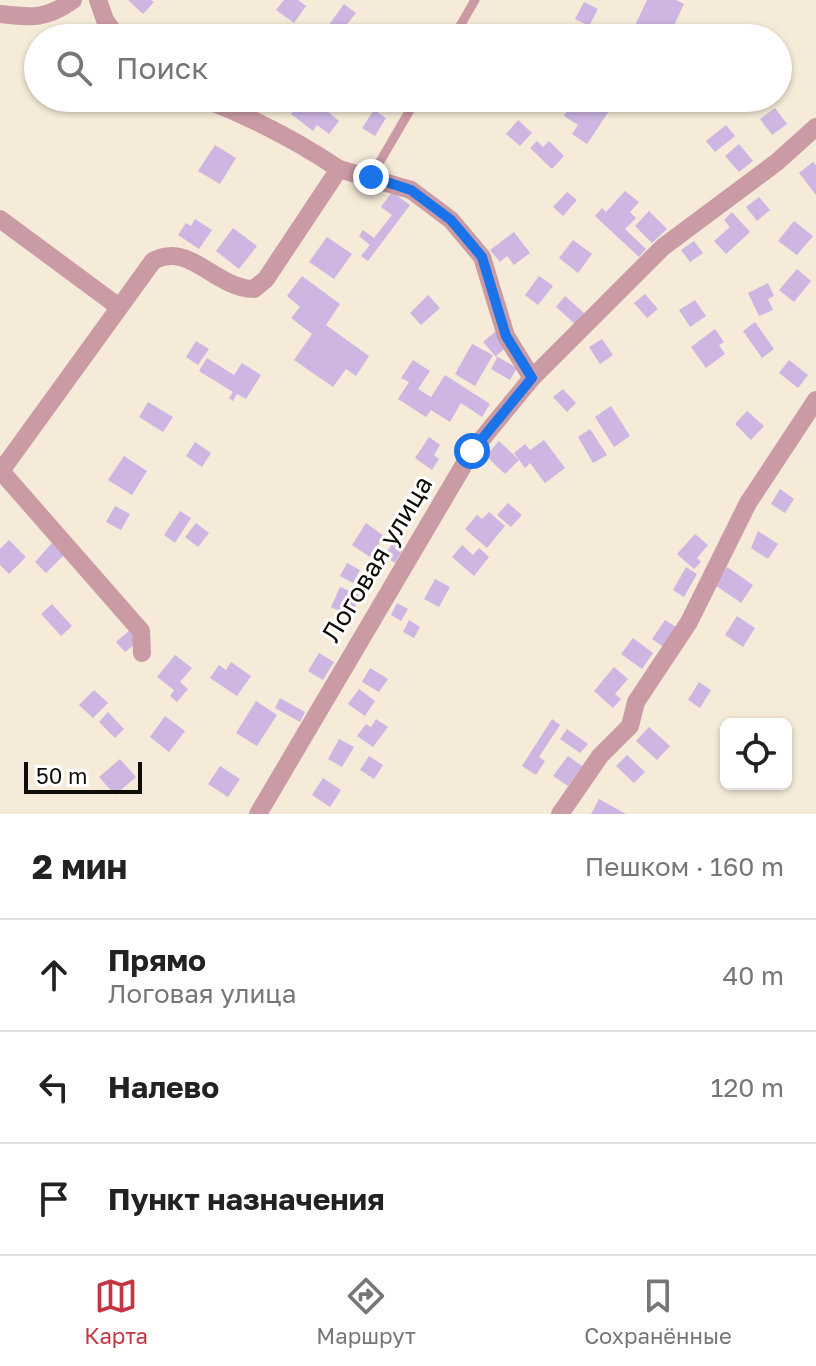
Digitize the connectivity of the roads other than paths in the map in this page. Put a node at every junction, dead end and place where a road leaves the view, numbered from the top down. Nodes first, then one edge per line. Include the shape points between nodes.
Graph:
1 (73, 0) edge
2 (98, 0) edge
3 (475, 0) edge
4 (3, 10) edge
5 (108, 24) edge
6 (461, 24) edge
7 (237, 112) edge
8 (409, 112) edge
9 (816, 127) edge
10 (339, 169) junction
11 (371, 177) junction
12 (0, 219) edge
13 (119, 307) junction
14 (532, 378) junction
15 (816, 400) edge
16 (0, 470) edge
17 (142, 653) dead end
18 (258, 814) edge
19 (560, 814) edge

1 - 4 street via 35,18
2 - 5 street
3 - 6 lane
7 - 10 street
8 - 11 lane
9 - 14 street, Логовая улица via 663,247
10 - 11 street
10 - 13 street via 266,279 254,289 237,289 180,255 167,253 153,261
11 - 14 street via 411,190 451,220 482,257 506,336
12 - 13 street
13 - 16 street
14 - 18 street, Логовая улица via 472,451
15 - 19 street via 748,503 689,622 636,702 630,726 600,756
16 - 17 street via 141,631

